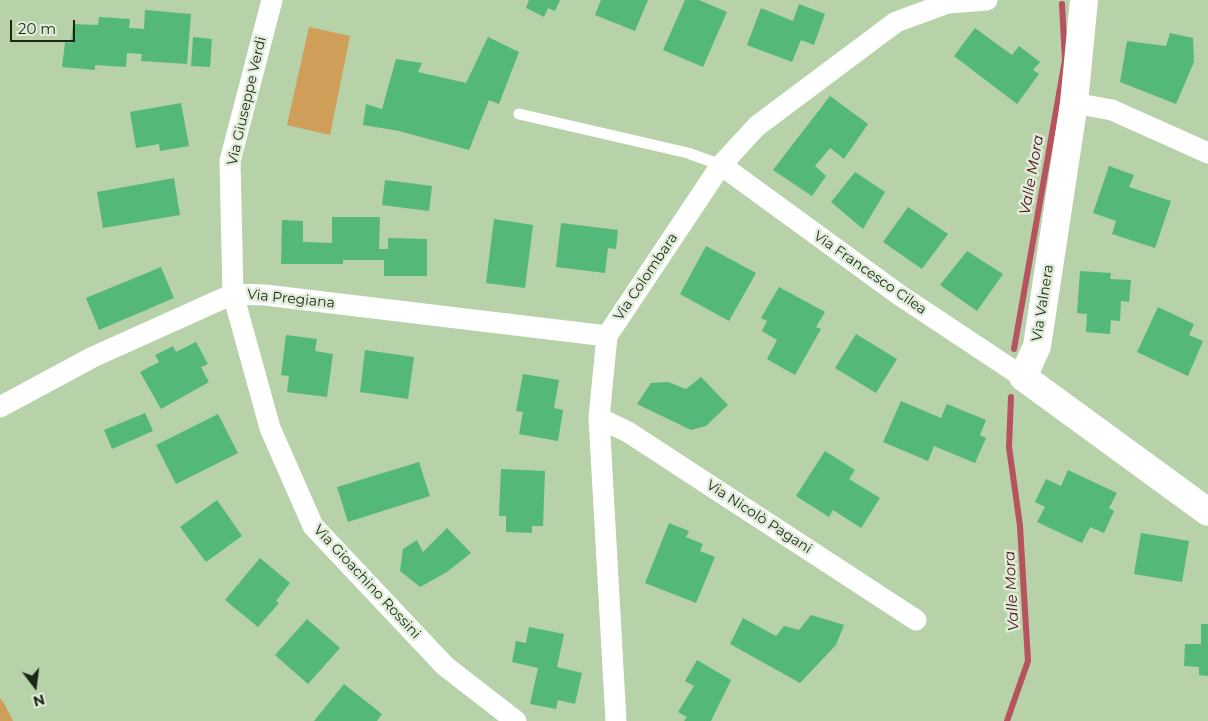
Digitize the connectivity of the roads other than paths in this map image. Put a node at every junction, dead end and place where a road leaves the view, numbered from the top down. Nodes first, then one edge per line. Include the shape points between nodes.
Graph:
1 (272, 0) edge
2 (987, 0) edge
3 (1084, 0) edge
4 (946, 2) edge
5 (1074, 103) junction
6 (519, 114) dead end
7 (1208, 153) edge
8 (721, 165) junction
9 (233, 294) junction
10 (607, 336) junction
11 (1023, 377) junction
12 (0, 408) edge
13 (599, 418) junction
14 (1208, 512) edge
15 (916, 620) dead end
16 (516, 721) edge
17 (616, 721) edge

1 - 9 street, Via Giuseppe Verdi via 230,161
2 - 4 street, Via Colombara
3 - 5 street, Via Valnera
4 - 8 street, Via Colombara via 896,22 846,57 757,126
5 - 7 street via 1112,110
5 - 11 street, Via Valnera via 1037,346
6 - 8 lane via 688,153
8 - 10 street, Via Colombara
8 - 11 street, Via Francesco Cilea via 898,294
9 - 10 street, Via Pregiana via 265,295
9 - 12 street, Via Pregiana via 94,357
9 - 16 street, Via Gioachino Rossini via 270,428 314,526 445,666
10 - 13 street, Via Colombara
11 - 14 street
13 - 15 street, Via Nicolò Pagani via 628,432
13 - 17 street, Via Colombara

